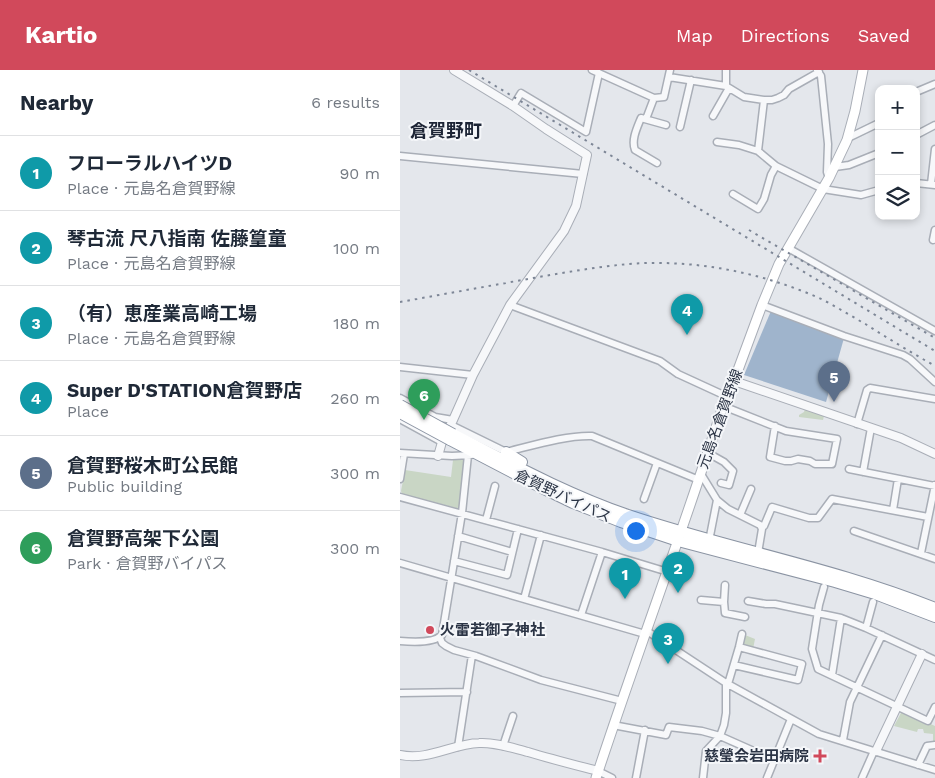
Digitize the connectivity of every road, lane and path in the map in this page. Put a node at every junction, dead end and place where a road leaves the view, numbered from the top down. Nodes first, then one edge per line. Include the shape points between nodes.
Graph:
1 (454, 70) edge
2 (592, 70) edge
3 (726, 70) edge
4 (863, 70) edge
5 (818, 71) edge
6 (599, 73) junction
7 (670, 73) edge
8 (691, 80) junction
9 (935, 84) edge
10 (728, 87) junction
11 (920, 90) edge
12 (654, 98) junction
13 (764, 100) junction
14 (513, 106) junction
15 (713, 116) dead end
16 (646, 119) junction
17 (666, 125) dead end
18 (875, 125) edge
19 (935, 126) edge
20 (680, 127) dead end
21 (920, 133) edge
22 (848, 138) junction
23 (717, 142) dead end
24 (935, 149) edge
25 (758, 151) junction
26 (875, 155) edge
27 (400, 156) edge
28 (657, 163) dead end
29 (776, 166) junction
30 (835, 167) junction
31 (583, 174) junction
32 (829, 178) junction
33 (920, 183) edge
34 (933, 185) edge
35 (822, 189) junction
36 (875, 191) edge
37 (733, 194) dead end
38 (935, 230) edge
39 (933, 240) dead end
40 (788, 248) junction
41 (510, 305) junction
42 (762, 305) junction
43 (935, 331) edge
44 (400, 367) edge
45 (473, 375) junction
46 (734, 381) junction
47 (935, 382) edge
48 (400, 398) edge
49 (935, 400) edge
50 (726, 402) junction
51 (400, 405) edge
52 (400, 413) edge
53 (400, 419) edge
54 (857, 424) junction
55 (775, 426) junction
56 (871, 428) junction
57 (450, 432) junction
58 (504, 453) junction
59 (708, 453) junction
60 (402, 454) edge
61 (935, 454) edge
62 (470, 455) junction
63 (438, 456) junction
64 (657, 463) junction
65 (849, 469) dead end
66 (863, 472) junction
67 (700, 477) junction
68 (400, 479) edge
69 (898, 479) junction
70 (721, 483) dead end
71 (495, 486) dead end
72 (935, 486) edge
73 (750, 489) dead end
74 (400, 497) edge
75 (576, 499) junction
76 (644, 499) dead end
77 (717, 500) junction
78 (892, 510) junction
79 (462, 513) junction
80 (740, 515) junction
81 (928, 517) junction
82 (486, 520) junction
83 (762, 527) junction
84 (518, 529) junction
85 (854, 531) dead end
86 (541, 535) junction
87 (458, 536) junction
88 (680, 536) junction
89 (710, 536) dead end
90 (512, 552) junction
91 (602, 552) junction
92 (758, 553) junction
93 (921, 553) junction
94 (935, 559) edge
95 (454, 561) junction
96 (400, 563) edge
97 (668, 572) junction
98 (452, 578) junction
99 (725, 584) dead end
100 (824, 587) dead end
101 (524, 599) junction
102 (702, 600) dead end
103 (748, 600) dead end
104 (724, 602) junction
105 (873, 602) dead end
106 (935, 608) edge
107 (818, 613) junction
108 (581, 615) junction
109 (745, 617) dead end
110 (935, 617) edge
111 (841, 618) junction
112 (866, 628) junction
113 (646, 633) junction
114 (742, 634) dead end
115 (882, 635) junction
116 (440, 638) junction
117 (400, 641) edge
118 (739, 648) junction
119 (922, 654) junction
120 (472, 655) junction
121 (935, 660) edge
122 (734, 664) junction
123 (832, 675) junction
124 (727, 684) junction
125 (857, 687) junction
126 (467, 692) junction
127 (400, 693) edge
128 (622, 702) junction
129 (897, 706) junction
130 (935, 707) edge
131 (513, 716) dead end
132 (791, 719) junction
133 (613, 725) junction
134 (646, 730) junction
135 (720, 736) junction
136 (843, 740) junction
137 (503, 746) junction
138 (935, 746) edge
139 (458, 747) junction
140 (875, 751) junction
141 (400, 755) edge
142 (774, 760) junction
143 (918, 765) junction
144 (935, 770) edge
145 (597, 775) edge
146 (612, 778) edge
147 (636, 778) edge
148 (703, 778) edge
149 (767, 778) edge
150 (862, 778) edge

1 - 14 street
2 - 6 street
3 - 10 street
4 - 22 main road, 元島名倉賀野線
5 - 13 street via 784,95
5 - 32 street
6 - 12 street
6 - 14 street via 586,132 521,94
7 - 8 street
7 - 12 street via 664,96
8 - 10 street
8 - 20 street
9 - 11 street
10 - 13 street via 744,97
10 - 15 street
12 - 16 street
13 - 25 street
14 - 31 street via 587,155
16 - 17 street
16 - 28 street via 641,118 633,147
18 - 22 street
19 - 21 street
22 - 30 main road, 元島名倉賀野線
23 - 25 street
24 - 34 street
25 - 29 street
26 - 30 street via 850,165
27 - 31 street
29 - 35 street
29 - 37 street via 758,209
30 - 32 main road, 元島名倉賀野線
31 - 41 street via 576,206 564,231
32 - 35 main road, 元島名倉賀野線
33 - 34 street
35 - 36 street via 861,195
35 - 40 main road, 元島名倉賀野線
38 - 39 street
40 - 42 main road, 元島名倉賀野線
40 - 43 street
41 - 45 street
41 - 50 street via 660,361
42 - 46 main road, 元島名倉賀野線
42 - 47 street via 910,359
44 - 45 street
45 - 57 street
46 - 50 main road, 元島名倉賀野線
46 - 54 street
48 - 57 street via 435,417
49 - 54 street via 870,388
50 - 55 street
50 - 59 main road, 元島名倉賀野線
51 - 57 highway, 倉賀野バイパス, bridge
52 - 57 highway, 倉賀野バイパス, bridge
53 - 57 street
54 - 56 street
55 - 55 street via 786,431 837,439 832,464 770,457
56 - 61 street
56 - 66 street
57 - 58 street
57 - 63 street
57 - 75 highway, 倉賀野バイパス via 542,488
58 - 64 street via 592,436
58 - 75 highway via 572,487
59 - 67 main road, 元島名倉賀野線
59 - 70 street via 724,462 733,472 728,485
60 - 63 street
60 - 68 street
62 - 63 street
62 - 75 highway via 560,503
62 - 79 street
64 - 67 street
64 - 76 street
65 - 66 street
66 - 69 street
67 - 77 street
67 - 88 main road, 元島名倉賀野線
69 - 72 street
69 - 78 street
71 - 82 street
72 - 81 street
73 - 80 street
74 - 79 street
75 - 88 highway, 倉賀野バイパス via 621,522
77 - 80 street
77 - 89 street
78 - 81 street
78 - 83 street via 832,498 818,518 772,507
79 - 82 street
79 - 87 street
80 - 83 street
81 - 93 street
82 - 84 street
83 - 92 street
84 - 86 street
84 - 90 street
85 - 93 street
86 - 91 street
86 - 101 street
87 - 90 street
87 - 95 street
88 - 92 highway, 倉賀野バイパス
88 - 97 main road, 元島名倉賀野線
88 - 110 highway, 倉賀野バイパス via 875,594
90 - 95 street via 506,575
91 - 97 street
91 - 108 street
92 - 106 highway, 倉賀野バイパス via 878,587
93 - 94 street
95 - 98 street
96 - 98 street
97 - 113 main road, 元島名倉賀野線
98 - 101 street
98 - 116 street
99 - 104 street
100 - 107 street
101 - 108 street
102 - 104 street
103 - 107 street
104 - 109 street via 725,613
105 - 112 street
107 - 111 street
107 - 123 street via 812,649 818,669
108 - 113 street
111 - 112 street
111 - 123 street
112 - 115 street
113 - 124 street
113 - 128 main road, 元島名倉賀野線
114 - 118 street
115 - 119 street
115 - 125 street
116 - 117 street
116 - 120 street via 446,646
118 - 122 street
118 - 122 street via 802,664 798,680
119 - 121 street
119 - 129 street
120 - 126 street
120 - 128 street via 541,680
122 - 124 street
123 - 125 street
124 - 132 street
124 - 135 street via 726,713
125 - 129 street
125 - 136 street via 850,702
126 - 127 street
126 - 139 street
128 - 133 main road, 元島名倉賀野線
129 - 130 street via 928,721
129 - 140 street
131 - 137 street
132 - 136 street via 820,734
132 - 142 street
133 - 134 street
133 - 145 main road, 元島名倉賀野線
134 - 135 street via 666,735 669,727
134 - 147 street
135 - 142 street
135 - 148 street via 706,751
136 - 140 street
137 - 139 street via 480,743
137 - 145 street
138 - 143 street via 927,746
139 - 141 street via 422,756
140 - 143 street
140 - 150 street
142 - 149 street
143 - 144 street
145 - 146 street

